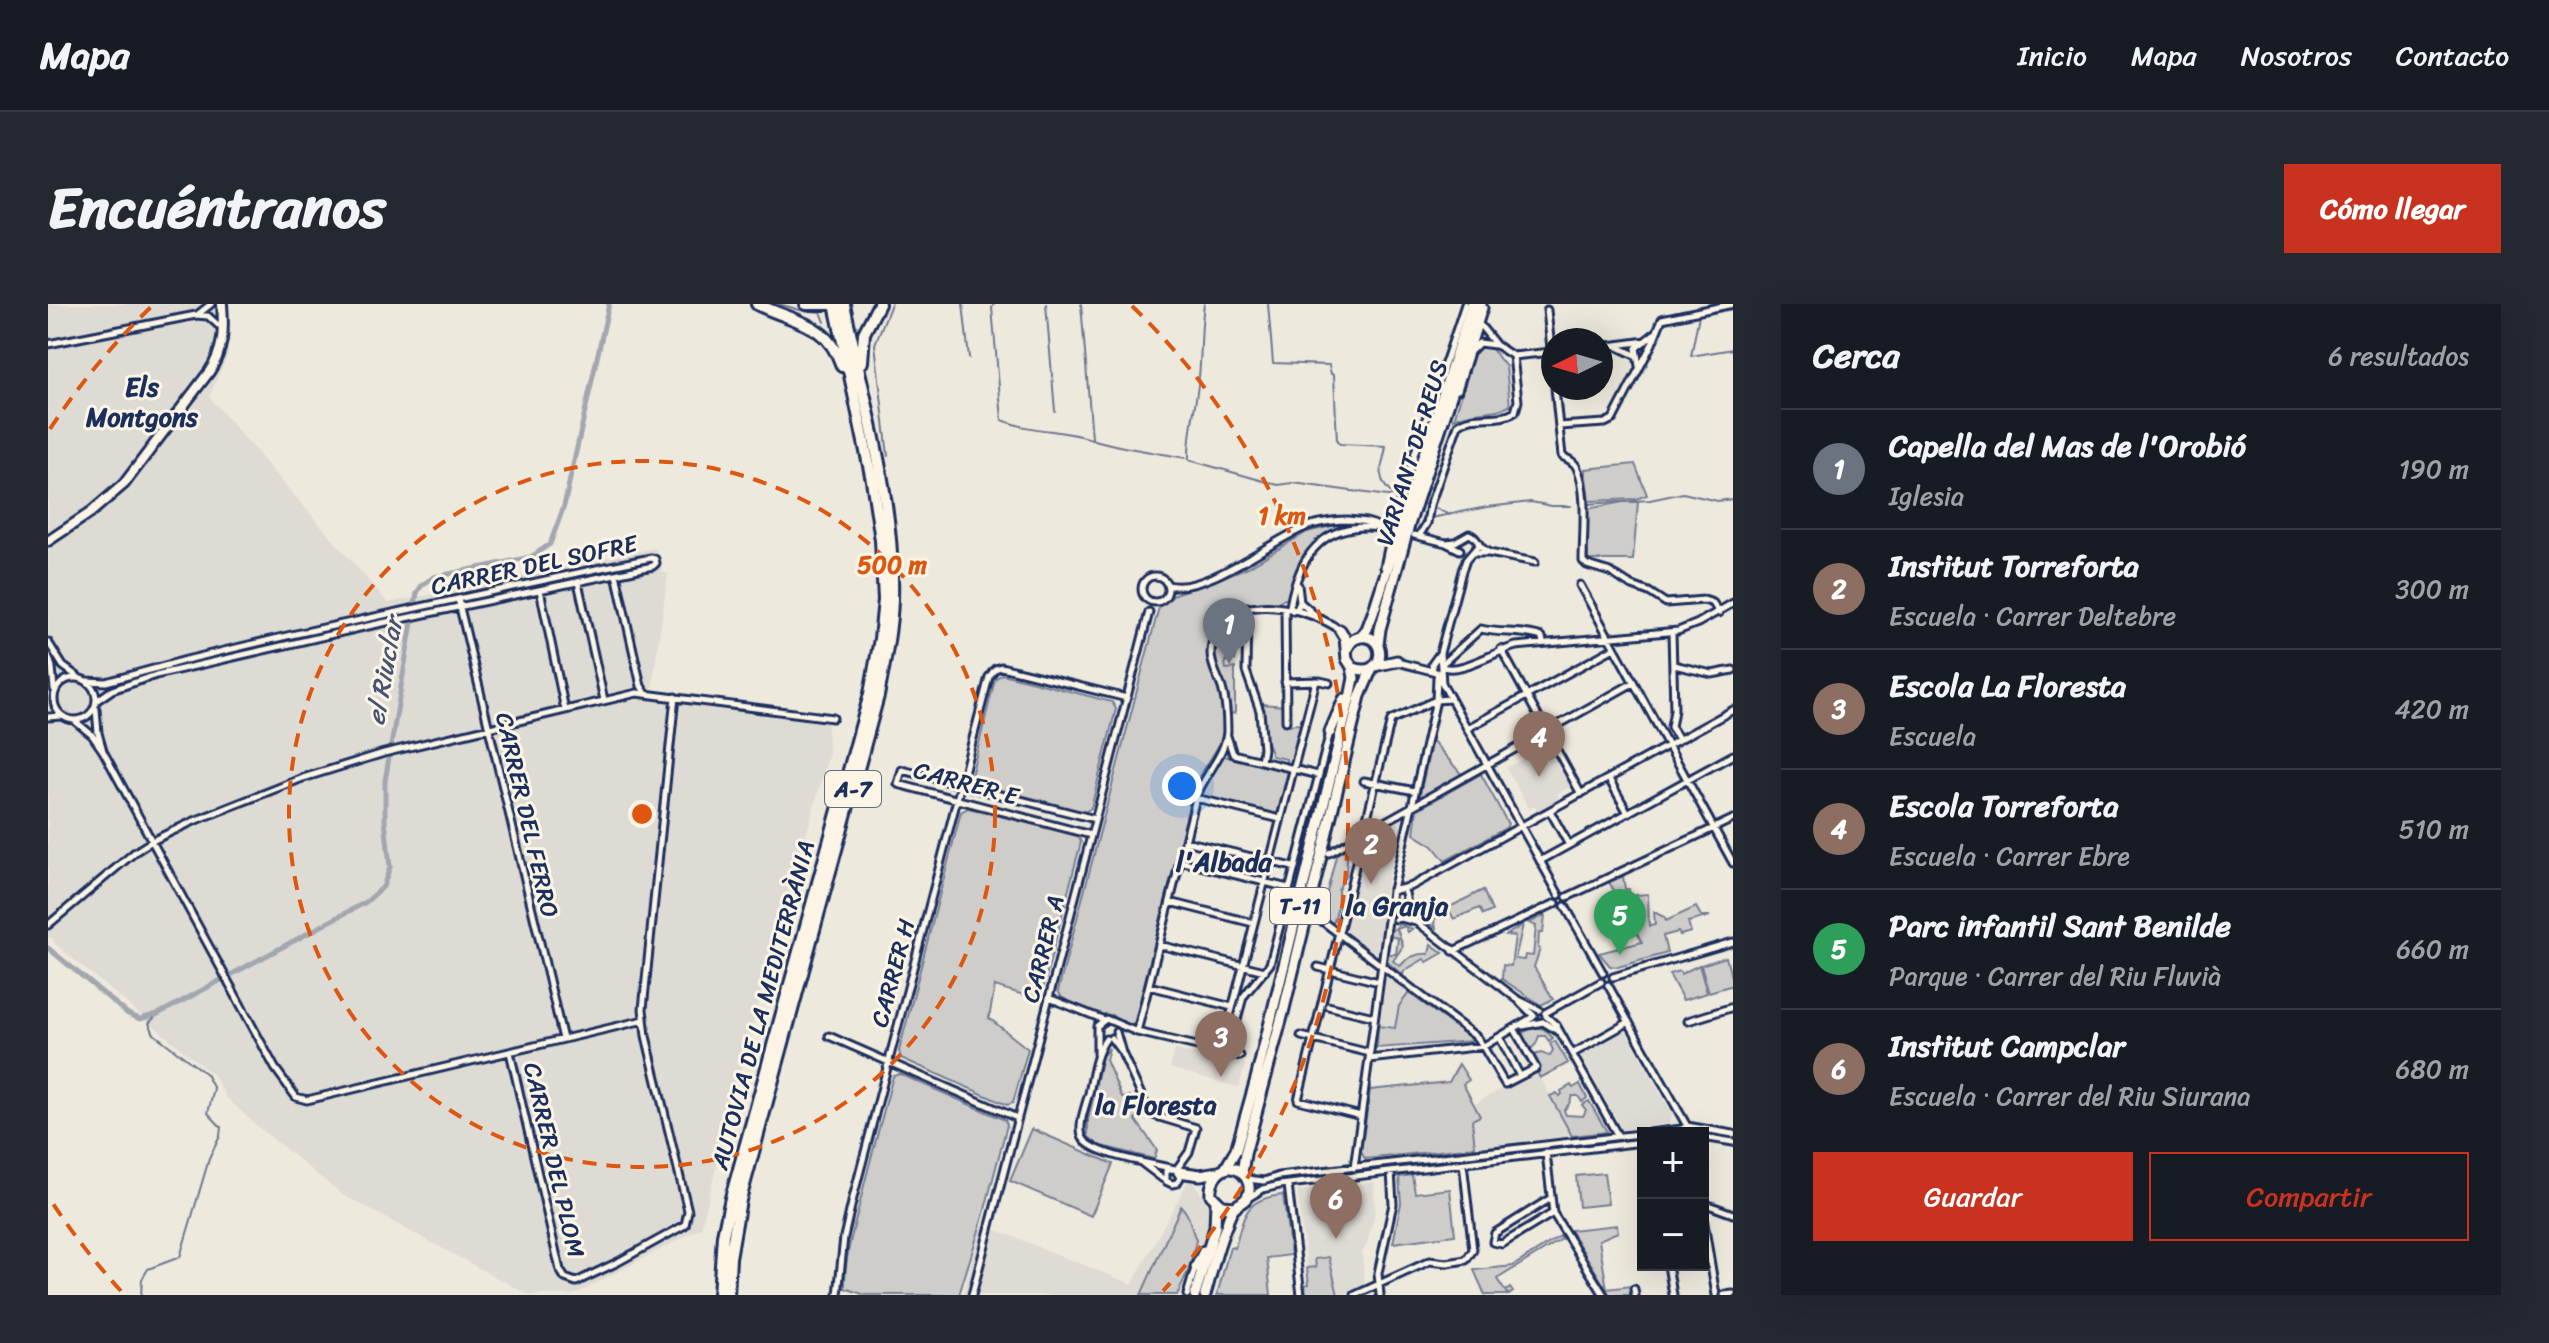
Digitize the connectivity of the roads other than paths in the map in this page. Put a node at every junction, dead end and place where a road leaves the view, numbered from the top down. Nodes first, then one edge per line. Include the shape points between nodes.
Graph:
1 (217, 304) edge
2 (757, 304) edge
3 (806, 304) edge
4 (879, 304) edge
5 (1465, 304) edge
6 (1472, 304) edge
7 (1483, 304) edge
8 (1733, 304) edge
9 (839, 308) edge
10 (1547, 310) dead end
11 (196, 315) junction
12 (1479, 323) junction
13 (218, 325) junction
14 (1549, 328) edge
15 (1655, 333) junction
16 (1646, 341) junction
17 (48, 344) edge
18 (1496, 345) junction
19 (1613, 346) joint
20 (1648, 351) junction
21 (1470, 352) junction
22 (1541, 353) edge
23 (1513, 356) junction
24 (1637, 356) junction
25 (1639, 367) junction
26 (859, 393) junction
27 (1556, 400) edge
28 (1559, 426) junction
29 (1441, 440) joint
30 (1428, 467) junction
31 (1427, 523) junction
32 (1379, 527) junction
33 (1388, 529) dead end
34 (48, 535) edge
35 (1460, 538) junction
36 (1435, 540) junction
37 (48, 541) edge
38 (1446, 543) junction
39 (1478, 546) junction
40 (1460, 550) junction
41 (1472, 553) junction
42 (1489, 553) junction
43 (1535, 562) dead end
44 (1462, 571) junction
45 (616, 574) junction
46 (1297, 580) junction
47 (578, 582) junction
48 (1168, 585) junction
49 (1580, 585) dead end
50 (1380, 586) junction
51 (540, 590) junction
52 (458, 599) junction
53 (1147, 599) junction
54 (1157, 602) junction
55 (1300, 602) junction
56 (1733, 603) edge
57 (1247, 607) junction
58 (1281, 608) junction
59 (460, 609) junction
60 (1293, 611) junction
61 (1149, 612) junction
62 (1719, 613) junction
63 (1378, 614) junction
64 (1318, 617) junction
65 (1340, 630) junction
66 (1675, 632) junction
67 (1608, 637) junction
68 (1358, 638) junction
69 (48, 642) edge
70 (1543, 643) junction
71 (1378, 647) junction
72 (1614, 648) junction
73 (1347, 649) junction
74 (1501, 649) junction
75 (48, 655) edge
76 (1397, 661) junction
77 (1674, 665) junction
78 (1373, 667) junction
79 (1438, 668) junction
80 (1353, 670) junction
81 (1733, 670) edge
82 (79, 678) junction
83 (87, 681) junction
84 (1316, 681) junction
85 (1285, 682) junction
86 (1329, 683) dead end
87 (1633, 683) junction
88 (1444, 686) junction
89 (645, 692) junction
90 (54, 695) junction
91 (1355, 695) junction
92 (1527, 696) junction
93 (675, 697) junction
94 (1127, 698) junction
95 (1451, 699) junction
96 (604, 700) junction
97 (1436, 700) junction
98 (48, 703) edge
99 (96, 703) junction
100 (565, 710) junction
101 (1730, 711) edge
102 (62, 716) junction
103 (48, 717) edge
104 (833, 718) dead end
105 (74, 721) junction
106 (1286, 721) dead end
107 (1733, 723) edge
108 (487, 728) junction
109 (1468, 728) junction
110 (1227, 731) junction
111 (1546, 731) junction
112 (1330, 732) joint
113 (1679, 739) junction
114 (1668, 746) junction
115 (103, 751) junction
116 (1733, 755) edge
117 (1261, 761) junction
118 (1346, 761) junction
119 (1487, 764) junction
120 (1293, 769) junction
121 (1318, 775) junction
122 (1609, 778) junction
123 (1687, 780) junction
124 (1364, 781) dead end
125 (1376, 782) junction
126 (961, 785) junction
127 (1415, 791) junction
128 (1581, 794) junction
129 (1196, 798) junction
130 (957, 800) junction
131 (1411, 807) junction
132 (1550, 811) junction
133 (1628, 813) junction
134 (1095, 819) junction
135 (1280, 819) junction
136 (1733, 819) edge
137 (1521, 827) junction
138 (1714, 828) junction
139 (1364, 833) junction
140 (1091, 835) junction
141 (152, 841) junction
142 (1185, 841) junction
143 (1569, 846) junction
144 (1330, 850) joint
145 (1180, 861) junction
146 (1269, 861) junction
147 (1540, 861) junction
148 (1733, 863) edge
149 (1293, 867) junction
150 (1396, 871) junction
151 (1264, 881) junction
152 (1412, 886) junction
153 (1288, 888) junction
154 (1402, 889) junction
155 (1392, 891) junction
156 (1559, 895) junction
157 (1406, 896) junction
158 (1567, 897) junction
159 (1170, 902) junction
160 (1556, 903) junction
161 (1406, 905) junction
162 (1565, 906) junction
163 (1388, 913) junction
164 (1314, 915) dead end
165 (1398, 918) junction
166 (1417, 922) junction
167 (1253, 923) junction
168 (48, 925) edge
169 (1386, 929) junction
170 (1339, 933) junction
171 (1733, 942) edge
172 (1159, 945) junction
173 (1453, 951) junction
174 (1381, 964) junction
175 (1243, 965) junction
176 (1318, 967) dead end
177 (1330, 970) junction
178 (1266, 971) junction
179 (1603, 973) junction
180 (1613, 977) junction
181 (1379, 982) junction
182 (1601, 982) junction
183 (1608, 985) junction
184 (1149, 986) junction
185 (1049, 998) junction
186 (1328, 1006) dead end
187 (1232, 1007) junction
188 (1733, 1007) edge
189 (1088, 1015) junction
190 (1374, 1017) junction
191 (1540, 1017) junction
192 (644, 1020) junction
193 (1103, 1020) junction
194 (1688, 1021) dead end
195 (1629, 1022) junction
196 (1115, 1029) junction
197 (1516, 1029) junction
198 (1096, 1030) junction
199 (1137, 1032) junction
200 (829, 1036) dead end
201 (1301, 1036) dead end
202 (1108, 1038) junction
203 (1499, 1038) junction
204 (563, 1039) junction
205 (1313, 1039) junction
206 (1484, 1046) junction
207 (510, 1052) junction
208 (1221, 1052) junction
209 (1122, 1053) junction
210 (1228, 1053) junction
211 (1572, 1054) junction
212 (1240, 1056) dead end
213 (1369, 1056) junction
214 (888, 1062) junction
215 (1096, 1063) junction
216 (1252, 1070) dead end
217 (1520, 1076) junction
218 (1361, 1116) junction
219 (1245, 1117) junction
220 (1017, 1118) junction
221 (1685, 1127) edge
222 (1709, 1129) edge
223 (1259, 1130) dead end
224 (1637, 1134) edge
225 (1733, 1134) edge
226 (1618, 1136) junction
227 (1709, 1138) edge
228 (1733, 1142) edge
229 (1637, 1143) edge
230 (1551, 1144) junction
231 (1540, 1145) junction
232 (1241, 1152) junction
233 (1546, 1153) junction
234 (1138, 1160) junction
235 (1394, 1163) junction
236 (1463, 1163) junction
237 (1354, 1168) junction
238 (1222, 1170) junction
239 (1177, 1172) junction
240 (1393, 1172) junction
241 (1245, 1176) junction
242 (1166, 1181) junction
243 (1288, 1184) junction
244 (1214, 1198) junction
245 (1247, 1198) junction
246 (1551, 1198) junction
247 (1709, 1205) edge
248 (1236, 1207) junction
249 (1553, 1213) junction
250 (1733, 1214) edge
251 (1211, 1236) junction
252 (1709, 1253) edge
253 (1196, 1267) joint
254 (1669, 1271) edge
255 (1378, 1286) junction
256 (718, 1292) edge
257 (1733, 1294) edge
258 (730, 1295) edge
259 (839, 1295) edge
260 (972, 1295) edge
261 (1185, 1295) edge
262 (1195, 1295) edge
263 (1208, 1295) edge
264 (1301, 1295) edge
265 (1355, 1295) edge
266 (1380, 1295) edge
267 (1604, 1295) edge
268 (1673, 1295) edge
269 (1716, 1295) edge
270 (1724, 1295) edge

1 - 11 street
1 - 13 main road
1 - 37 main road via 223,342 209,372 124,484
2 - 26 highway via 823,333 848,385
3 - 9 highway
4 - 26 highway via 862,341
5 - 50 street via 1397,515
6 - 50 highway, VARIANT DE REUS / T-11
7 - 12 street
7 - 30 highway, VARIANT DE REUS / T-11
8 - 15 street via 1665,318
9 - 26 highway, AUTOVIA DE LA MEDITERRÀNIA / A-7
10 - 14 street
11 - 13 street via 208,316
11 - 17 street
12 - 18 street
12 - 21 street
13 - 34 main road via 209,363 130,470
15 - 16 street
15 - 20 street
16 - 19 street
16 - 24 street via 1636,348
18 - 21 street via 1479,343
18 - 23 street
19 - 24 street
20 - 24 street
20 - 25 street
21 - 29 street
22 - 23 street
23 - 31 street via 1515,412 1458,425
24 - 25 street
25 - 28 street via 1613,419
26 - 256 highway, AUTOVIA DE LA MEDITERRÀNIA / A-7 via 881,540 880,639 870,694 731,1198
26 - 258 highway, AUTOVIA DE LA MEDITERRÀNIA / A-7 via 890,537 888,640 874,710 740,1200
27 - 28 street
28 - 62 street via 1562,456 1578,469 1583,561 1666,603 1704,600
29 - 30 highway
30 - 63 highway, VARIANT DE REUS / T-11
31 - 36 street
31 - 36 street via 1416,536
32 - 33 street
32 - 46 street via 1327,537 1306,557
32 - 48 street via 1352,520 1311,525 1221,573 1181,587
35 - 38 street
35 - 39 street via 1472,535
35 - 40 street
36 - 38 street
38 - 40 street
39 - 41 street
39 - 42 street
40 - 41 street
40 - 44 street
41 - 42 street
41 - 44 street
42 - 43 street
44 - 79 street
45 - 47 street, CARRER DEL SOFRE
45 - 52 street, CARRER DEL SOFRE via 653,566 655,559
45 - 89 street
46 - 55 street
46 - 60 street
47 - 51 street, CARRER DEL SOFRE
47 - 96 street
48 - 53 street via 1161,577 1149,577 1142,587
48 - 54 street via 1165,598
49 - 67 street
50 - 63 highway, VARIANT DE REUS / T-11
51 - 59 street, CARRER DEL SOFRE
51 - 100 street
52 - 59 street, CARRER DEL FERRO
52 - 83 street, CARRER DEL SOFRE via 106,682
53 - 54 street
53 - 61 street, CARRER A
54 - 61 street, CARRER A
55 - 60 street
55 - 64 street
56 - 62 street
57 - 58 street
57 - 110 street via 1228,615 1211,650
57 - 117 street via 1246,671 1260,711
58 - 60 street
58 - 85 street
59 - 99 street, CARRER DEL SOFRE via 156,675 112,690
59 - 108 street, CARRER DEL FERRO
60 - 64 street
61 - 94 street, CARRER A
62 - 66 street
63 - 68 highway, T-11
63 - 71 highway, T-11
64 - 65 street
65 - 68 highway
65 - 73 highway
66 - 67 street
66 - 77 street via 1679,636
67 - 70 street
67 - 72 street
68 - 71 highway via 1372,639
68 - 73 highway, T-11
69 - 82 street via 63,666
70 - 74 street
70 - 79 street via 1535,635 1481,629
71 - 76 highway
71 - 78 highway, T-11
72 - 87 street
72 - 92 street
73 - 80 highway, T-11
74 - 79 street via 1454,670
74 - 92 street
75 - 90 street
76 - 78 highway
76 - 79 street
77 - 81 street via 1712,674
77 - 113 street via 1671,727
78 - 80 highway
78 - 91 highway, T-11
79 - 88 street
79 - 97 street
80 - 91 highway, T-11
80 - 112 highway
82 - 83 street
82 - 90 street via 62,682
83 - 99 street
84 - 85 street
84 - 86 street
84 - 120 street
85 - 106 street
87 - 111 street
87 - 114 street
88 - 95 street
88 - 97 street
89 - 93 street
89 - 96 street
90 - 98 street
90 - 102 street
91 - 118 highway, T-11
91 - 219 highway, T-11
92 - 109 street
92 - 111 street
93 - 104 street
93 - 192 street, CARRER DEL PLOM
94 - 126 street, CARRER H via 995,669
94 - 134 street, CARRER A
95 - 97 street
95 - 109 street
96 - 100 street
97 - 125 street via 1391,720
97 - 127 street
99 - 105 street via 87,717
99 - 115 street
100 - 108 street
101 - 107 street
101 - 113 street
102 - 103 street
102 - 105 street
105 - 115 street
108 - 141 street via 303,778
108 - 204 street, CARRER DEL FERRO
109 - 119 street
110 - 117 street via 1233,754
110 - 129 street
111 - 119 street
111 - 128 street
112 - 121 street
113 - 114 street
114 - 122 street
114 - 123 street
115 - 141 street
116 - 123 street
117 - 120 street
118 - 144 highway
118 - 232 highway, T-11
119 - 131 street
119 - 137 street
120 - 121 street
120 - 135 street
121 - 149 street
122 - 128 street
122 - 133 street
123 - 133 street
123 - 138 street
124 - 125 street
125 - 127 street
125 - 139 street
126 - 130 street, CARRER H
126 - 130 street, CARRER E via 902,770 898,784
126 - 134 street, CARRER E
127 - 131 street
128 - 132 street
129 - 135 street
129 - 142 street
130 - 140 street, CARRER E
130 - 214 street, CARRER H
131 - 139 street
131 - 150 street
132 - 137 street
132 - 143 street
133 - 143 street
134 - 140 street, CARRER A
135 - 146 street
136 - 138 street
137 - 147 street
137 - 152 street
138 - 148 street
138 - 158 street
139 - 144 street
139 - 170 street
140 - 185 street, CARRER A
141 - 168 street
141 - 207 street via 275,1068 296,1097 307,1100
142 - 145 street
142 - 146 street
143 - 147 street
145 - 151 street
145 - 159 street
146 - 149 street
146 - 151 street
147 - 156 street
149 - 153 street
150 - 154 street
150 - 155 street
151 - 153 street
151 - 167 street
152 - 154 street
152 - 157 street
153 - 178 street
154 - 155 street
154 - 157 street
155 - 163 street
156 - 158 street
156 - 160 street
157 - 161 street
158 - 162 street
159 - 167 street
159 - 172 street
160 - 162 street
160 - 173 street
161 - 165 street
161 - 166 street
162 - 179 street
163 - 165 street
163 - 169 street
164 - 170 street
165 - 166 street
165 - 169 street
166 - 173 street
167 - 175 street
169 - 174 street
170 - 174 street
170 - 177 street
171 - 180 street
172 - 175 street
172 - 184 street
173 - 191 street
174 - 181 street
174 - 206 street
175 - 178 street
175 - 187 street
176 - 177 street
177 - 181 street
177 - 205 street
178 - 210 street via 1243,997
179 - 180 street
179 - 182 street
180 - 183 street
181 - 190 street
182 - 183 street
182 - 191 street
183 - 195 street
184 - 187 street
184 - 199 street
185 - 189 street
185 - 220 street, CARRER A
186 - 190 street
187 - 208 street
188 - 194 street
189 - 193 street
189 - 198 street
190 - 213 street
191 - 197 street
191 - 211 street via 1560,1032
192 - 204 street
192 - 207 street, CARRER DEL PLOM via 687,1220 679,1230 576,1282 560,1270
193 - 196 street
193 - 198 street
195 - 211 street
195 - 221 street
196 - 199 street
196 - 202 street
196 - 209 street
197 - 203 street
197 - 217 street via 1536,1068
198 - 202 street
198 - 215 street
199 - 208 street
200 - 214 street
201 - 205 street
202 - 209 street
202 - 215 street
203 - 206 street
203 - 217 street
204 - 207 street
205 - 213 street
205 - 218 street via 1298,1100
206 - 213 street
206 - 217 street via 1505,1084
208 - 210 street
209 - 239 street via 1153,1115 1196,1128
210 - 212 street
211 - 226 street
213 - 218 street
214 - 220 street
214 - 259 street, CARRER H via 844,1237
215 - 234 street via 1083,1138 1092,1148
216 - 219 highway
218 - 237 street
219 - 232 highway, T-11
220 - 260 street, CARRER A
222 - 225 street
223 - 232 highway via 1249,1154
224 - 226 street
226 - 230 street
227 - 228 street
229 - 233 street
230 - 231 street
230 - 233 street
231 - 233 street
231 - 235 street
232 - 238 highway, T-11
232 - 241 highway, T-11
233 - 236 street
233 - 246 street
234 - 239 street
234 - 242 street
235 - 237 street
235 - 240 street
236 - 240 street
236 - 255 street via 1473,1250 1466,1260 1435,1261
237 - 241 street via 1264,1181
238 - 239 highway via 1200,1175
238 - 241 highway
238 - 244 highway, T-11 via 1211,1184
239 - 242 street via 1174,1184
239 - 242 street via 1168,1170
239 - 244 highway via 1198,1180
240 - 243 street
240 - 255 street via 1393,1204
241 - 245 highway, T-11
243 - 245 street
243 - 264 street
244 - 248 highway via 1225,1207
244 - 251 highway, T-11 via 1217,1218
245 - 248 highway
246 - 249 street
246 - 249 street via 1495,1233 1493,1242 1502,1244
247 - 250 street
248 - 263 highway via 1225,1227
249 - 267 street
251 - 253 highway
251 - 262 highway, T-11
252 - 269 street
253 - 261 street
254 - 268 street
255 - 265 street
255 - 266 street
257 - 270 street

